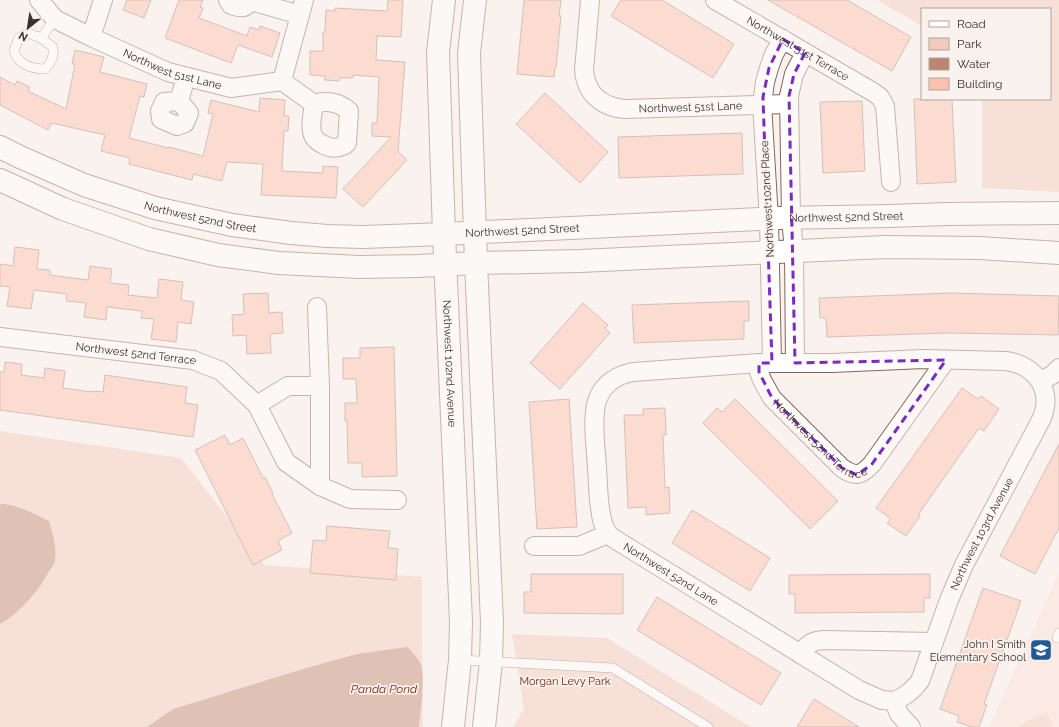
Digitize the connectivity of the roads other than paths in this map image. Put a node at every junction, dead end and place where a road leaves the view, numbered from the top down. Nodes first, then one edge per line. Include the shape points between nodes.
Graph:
1 (39, 0) edge
2 (103, 0) edge
3 (228, 0) edge
4 (251, 0) edge
5 (444, 0) edge
6 (475, 0) edge
7 (590, 0) edge
8 (715, 0) edge
9 (302, 8) edge
10 (55, 19) junction
11 (91, 37) junction
12 (41, 38) junction
13 (783, 39) junction
14 (806, 53) junction
15 (186, 77) junction
16 (282, 81) junction
17 (179, 101) dead end
18 (314, 104) dead end
19 (762, 104) junction
20 (789, 104) junction
21 (765, 146) junction
22 (790, 146) junction
23 (0, 147) edge
24 (0, 180) edge
25 (891, 182) dead end
26 (1059, 213) edge
27 (792, 218) junction
28 (769, 219) junction
29 (475, 233) junction
30 (444, 234) junction
31 (794, 250) junction
32 (770, 252) junction
33 (1059, 252) edge
34 (476, 263) junction
35 (445, 265) junction
36 (316, 307) dead end
37 (0, 337) edge
38 (946, 360) junction
39 (766, 363) junction
40 (795, 363) junction
41 (1059, 368) edge
42 (1040, 381) junction
43 (320, 386) junction
44 (257, 405) junction
45 (320, 486) junction
46 (397, 500) dead end
47 (608, 534) junction
48 (534, 546) dead end
49 (934, 642) junction
50 (800, 654) junction
51 (460, 660) junction
52 (491, 662) junction
53 (894, 701) junction
54 (453, 727) edge
55 (484, 727) edge
56 (708, 727) edge
57 (911, 727) edge

1 - 10 street, Northwest 51st Lane
2 - 11 street
3 - 4 street via 231,5 241,8 247,6
4 - 9 street
5 - 30 street, Northwest 102nd Avenue via 438,52
6 - 29 street via 469,53
7 - 19 street, Northwest 51st Lane via 585,80 603,103 625,109
8 - 13 street, Northwest 51st Terrace
9 - 16 street
10 - 11 street, Northwest 51st Lane
10 - 12 lane
11 - 15 street, Northwest 51st Lane via 168,72
12 - 12 lane via 28,33 19,38 14,50 20,62 35,69 45,69 51,63 54,56 53,47
13 - 14 street, Northwest 51st Terrace
13 - 19 street, Northwest 102nd Place via 769,68
14 - 20 street via 794,74
14 - 25 street, Northwest 51st Terrace via 880,97 885,106
15 - 16 street, Northwest 51st Lane via 231,88
15 - 17 street
16 - 18 street
19 - 20 street, Northwest 51st Lane
19 - 21 street, Northwest 102nd Place
20 - 22 street
21 - 22 street
21 - 28 street, Northwest 102nd Place
22 - 27 street
23 - 30 street, Northwest 52nd Street via 50,171 104,192 210,221 327,236
24 - 35 street via 63,209 119,229 149,239 218,254 310,265
26 - 27 street, Northwest 52nd Street
27 - 28 street, Northwest 52nd Street
27 - 31 street
28 - 29 street, Northwest 52nd Street
28 - 32 street, Northwest 102nd Place
29 - 30 street, Northwest 52nd Street
29 - 34 street
30 - 35 street, Northwest 102nd Avenue
31 - 32 street
31 - 33 street via 901,247
31 - 40 street
32 - 34 street
32 - 39 street, Northwest 102nd Place
34 - 35 street
34 - 52 street via 492,622
35 - 51 street, Northwest 102nd Avenue via 461,622
36 - 43 street
37 - 44 street, Northwest 52nd Terrace via 193,360 221,371
38 - 39 street, Northwest 52nd Terrace via 872,464 857,475 850,474 842,468 772,398 759,372
38 - 40 street
38 - 42 street via 1018,362
39 - 40 street
39 - 47 street via 633,372 614,378 607,384 596,403 595,432 600,508 604,528
41 - 42 street
42 - 49 street, Northwest 103rd Avenue via 1046,398 1042,418 964,565
43 - 44 street via 288,386
43 - 45 street
44 - 45 street, Northwest 52nd Terrace via 286,462
45 - 46 street, Northwest 52nd Terrace via 350,499
47 - 48 street via 579,546
47 - 50 street, Northwest 52nd Lane
49 - 50 street via 823,640 813,641
49 - 53 street, Northwest 103rd Avenue via 920,681 912,691
50 - 53 street, Northwest 52nd Lane via 869,695
51 - 52 lane
51 - 54 street, Northwest 102nd Avenue
52 - 55 street
52 - 56 lane via 613,668
53 - 57 street via 899,714

